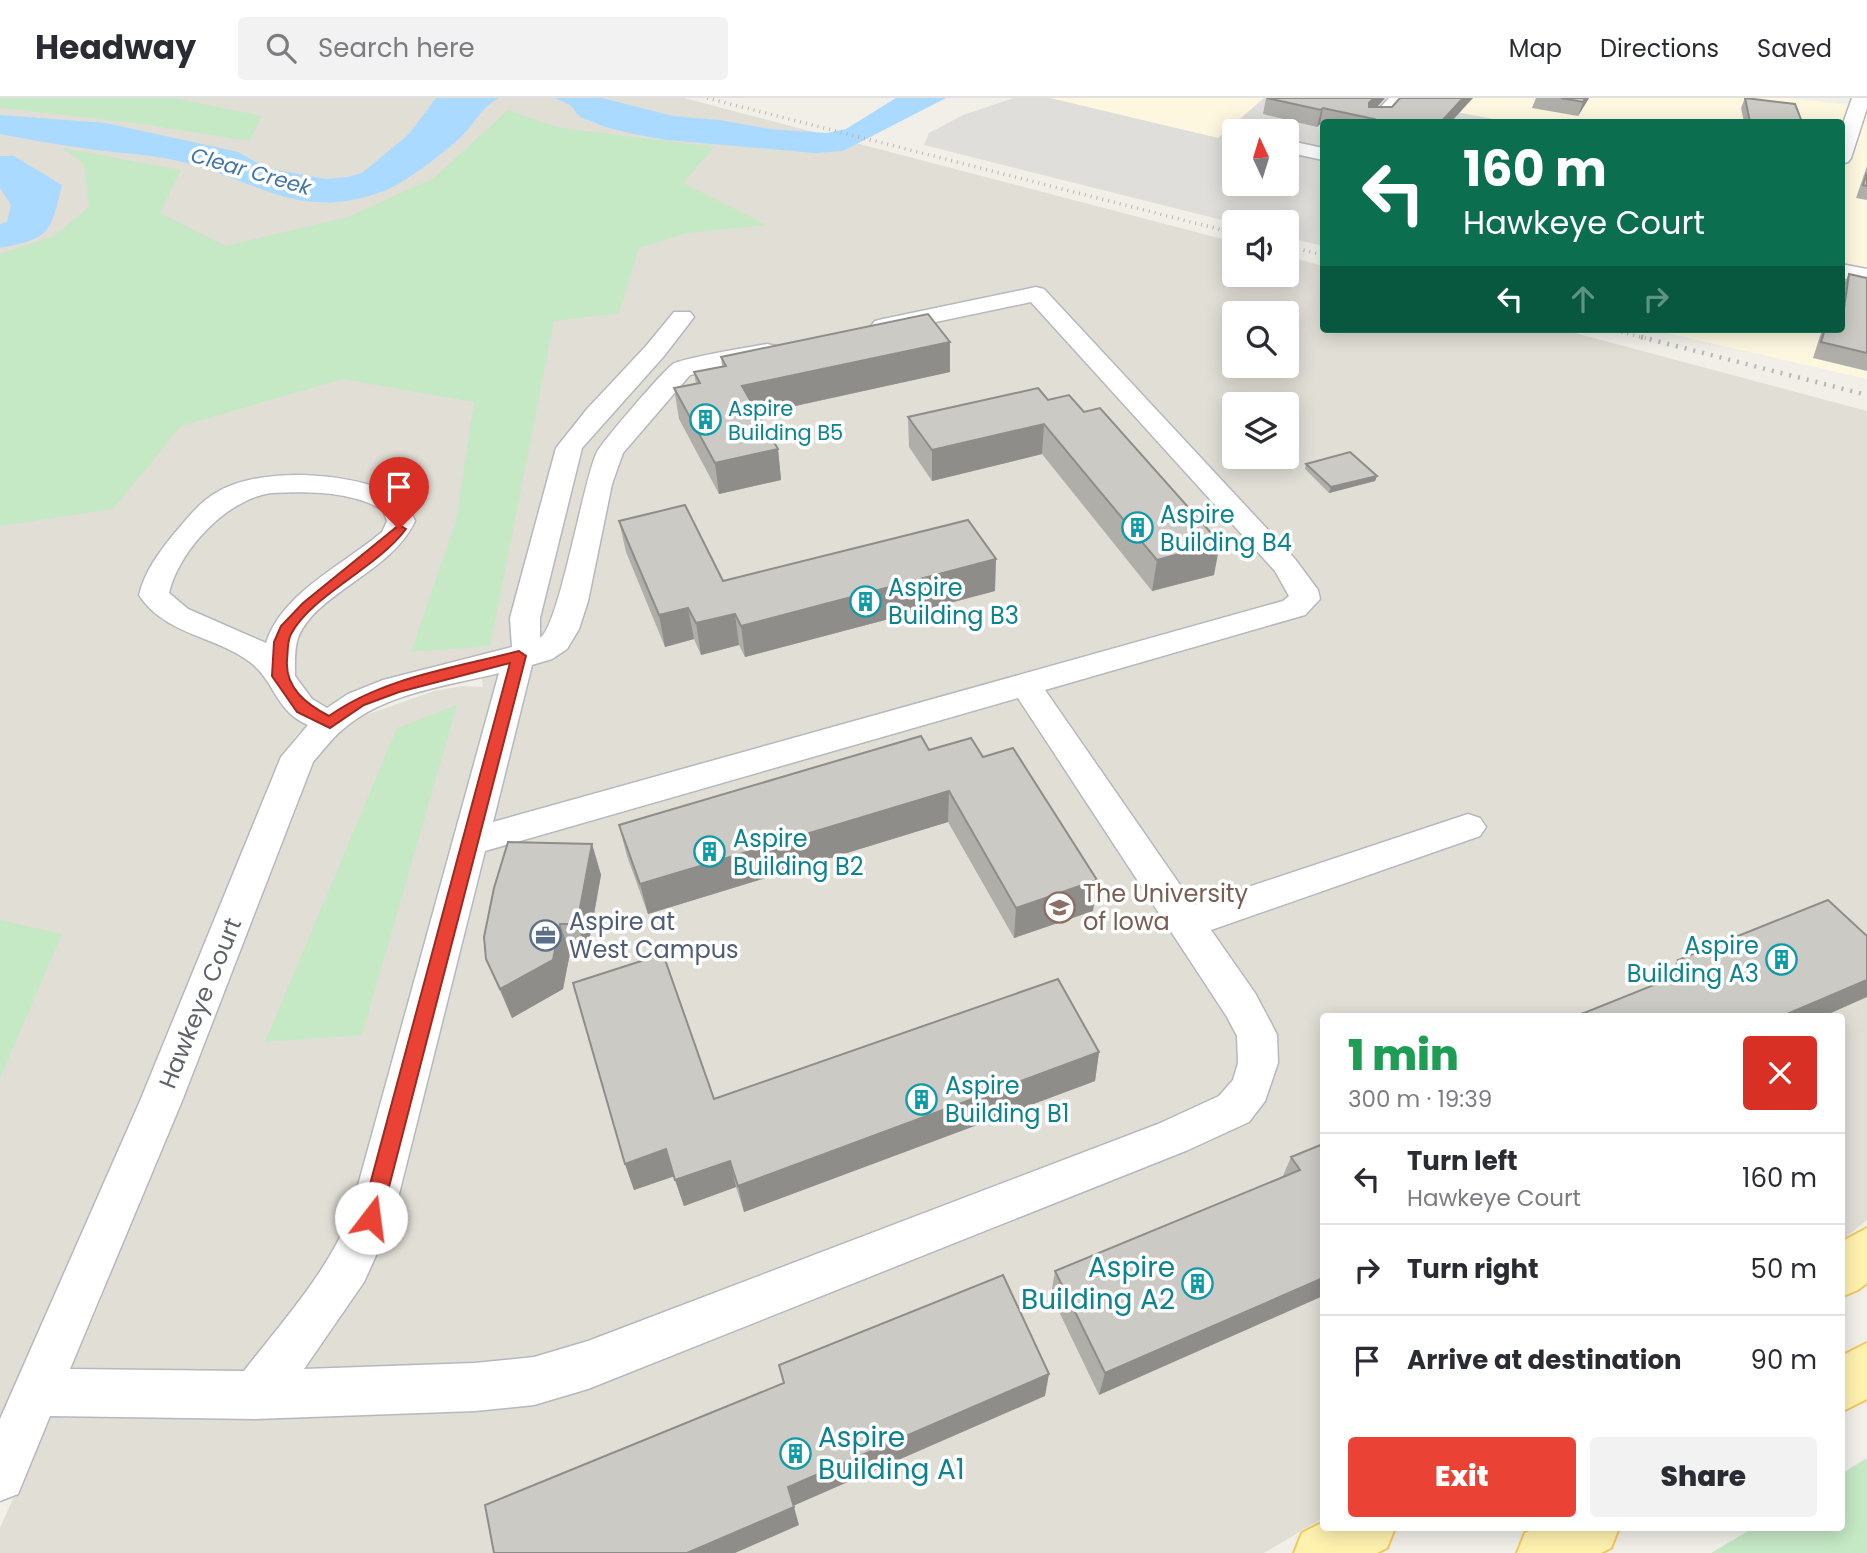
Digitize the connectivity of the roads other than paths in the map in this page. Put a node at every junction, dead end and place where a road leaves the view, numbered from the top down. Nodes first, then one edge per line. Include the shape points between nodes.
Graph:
1 (1399, 98) edge
2 (1861, 98) edge
3 (1379, 119) edge
4 (1845, 146) edge
5 (1299, 149) edge
6 (1320, 153) edge
7 (1845, 272) edge
8 (1867, 276) edge
9 (682, 317) dead end
10 (854, 332) edge
11 (800, 344) edge
12 (524, 654) junction
13 (279, 676) junction
14 (1025, 684) junction
15 (330, 722) junction
16 (1468, 827) dead end
17 (469, 842) junction
18 (1186, 923) junction
19 (1867, 1252) edge
20 (1845, 1270) edge
21 (1867, 1369) edge
22 (1845, 1383) edge
23 (38, 1392) junction
24 (255, 1395) junction
25 (0, 1476) edge
26 (1362, 1531) edge
27 (1585, 1531) edge
28 (1322, 1553) edge
29 (1545, 1553) edge

1 - 3 street
2 - 4 street
5 - 6 street
7 - 8 street
9 - 12 street via 569,448 525,618
10 - 14 street via 1036,294 1303,590 1305,599 1294,608
11 - 12 street, Hawkeye Court via 682,369 610,452 598,484 564,629 556,642 541,652
12 - 15 street, Hawkeye Court via 394,688 359,702
12 - 17 street
13 - 13 street via 286,629 399,529 401,513 387,500 358,490 296,483 253,488 217,504 158,574 154,595 163,608 254,649
13 - 15 street via 303,708
14 - 17 street
14 - 18 street
15 - 23 street, Hawkeye Court via 298,757 290,775 161,1101
16 - 18 street
17 - 24 street via 381,1181 358,1252 341,1283
18 - 24 street via 1257,1035 1258,1063 1251,1088 1234,1109 1173,1137 588,1365 534,1381
19 - 20 main road
21 - 22 main road
23 - 24 street
23 - 25 street, Hawkeye Court
26 - 28 main road
27 - 29 main road

